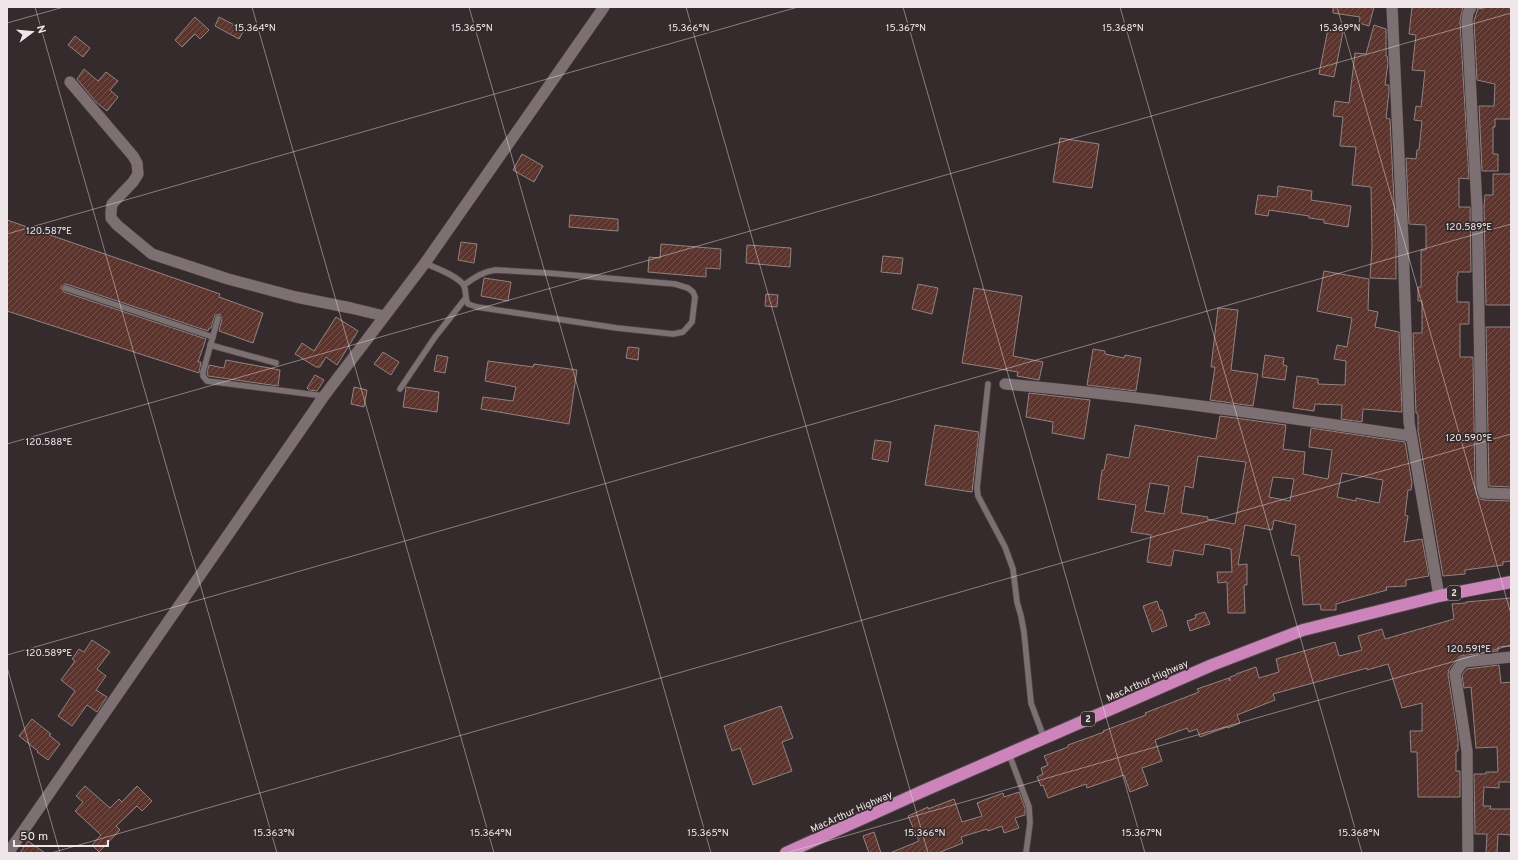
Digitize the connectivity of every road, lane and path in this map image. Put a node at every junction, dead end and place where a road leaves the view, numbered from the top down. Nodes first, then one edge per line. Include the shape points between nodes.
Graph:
1 (604, 7) edge
2 (1392, 7) edge
3 (1471, 7) edge
4 (70, 82) dead end
5 (425, 263) junction
6 (464, 285) junction
7 (65, 288) dead end
8 (465, 299) junction
9 (384, 316) junction
10 (218, 318) dead end
11 (213, 337) junction
12 (210, 345) junction
13 (276, 363) dead end
14 (988, 384) dead end
15 (1005, 384) dead end
16 (400, 389) dead end
17 (324, 396) junction
18 (1411, 436) junction
19 (1511, 494) edge
20 (1511, 582) edge
21 (1439, 596) junction
22 (1511, 657) edge
23 (1044, 738) junction
24 (1009, 754) junction
25 (8, 853) edge
26 (786, 853) edge
27 (1026, 853) edge
28 (1468, 853) edge

1 - 5 street
2 - 18 street
3 - 19 street via 1467,21 1477,206 1482,487 1484,493
4 - 9 street via 133,156 138,174 112,204 111,212 117,225 143,248 160,258 228,279
5 - 6 lane
5 - 9 street
6 - 8 lane
6 - 8 lane via 486,271 548,273 676,284 688,288 694,297 692,322 683,332 673,334 477,307 468,304
7 - 11 lane
8 - 16 lane via 435,337
9 - 17 street
10 - 11 lane
11 - 12 lane
12 - 13 lane
12 - 17 lane via 203,372 207,381
14 - 23 lane via 978,496 1005,547 1013,569 1024,632 1031,702
15 - 18 street via 1161,400
17 - 25 street
18 - 21 street
20 - 21 highway, MacArthur Highway / 2
21 - 23 highway, MacArthur Highway / 2 via 1303,630 1212,665
22 - 28 street via 1463,662 1455,673 1468,751
23 - 24 highway, MacArthur Highway / 2
24 - 26 highway, MacArthur Highway / 2
24 - 27 lane via 1029,807 1030,823

